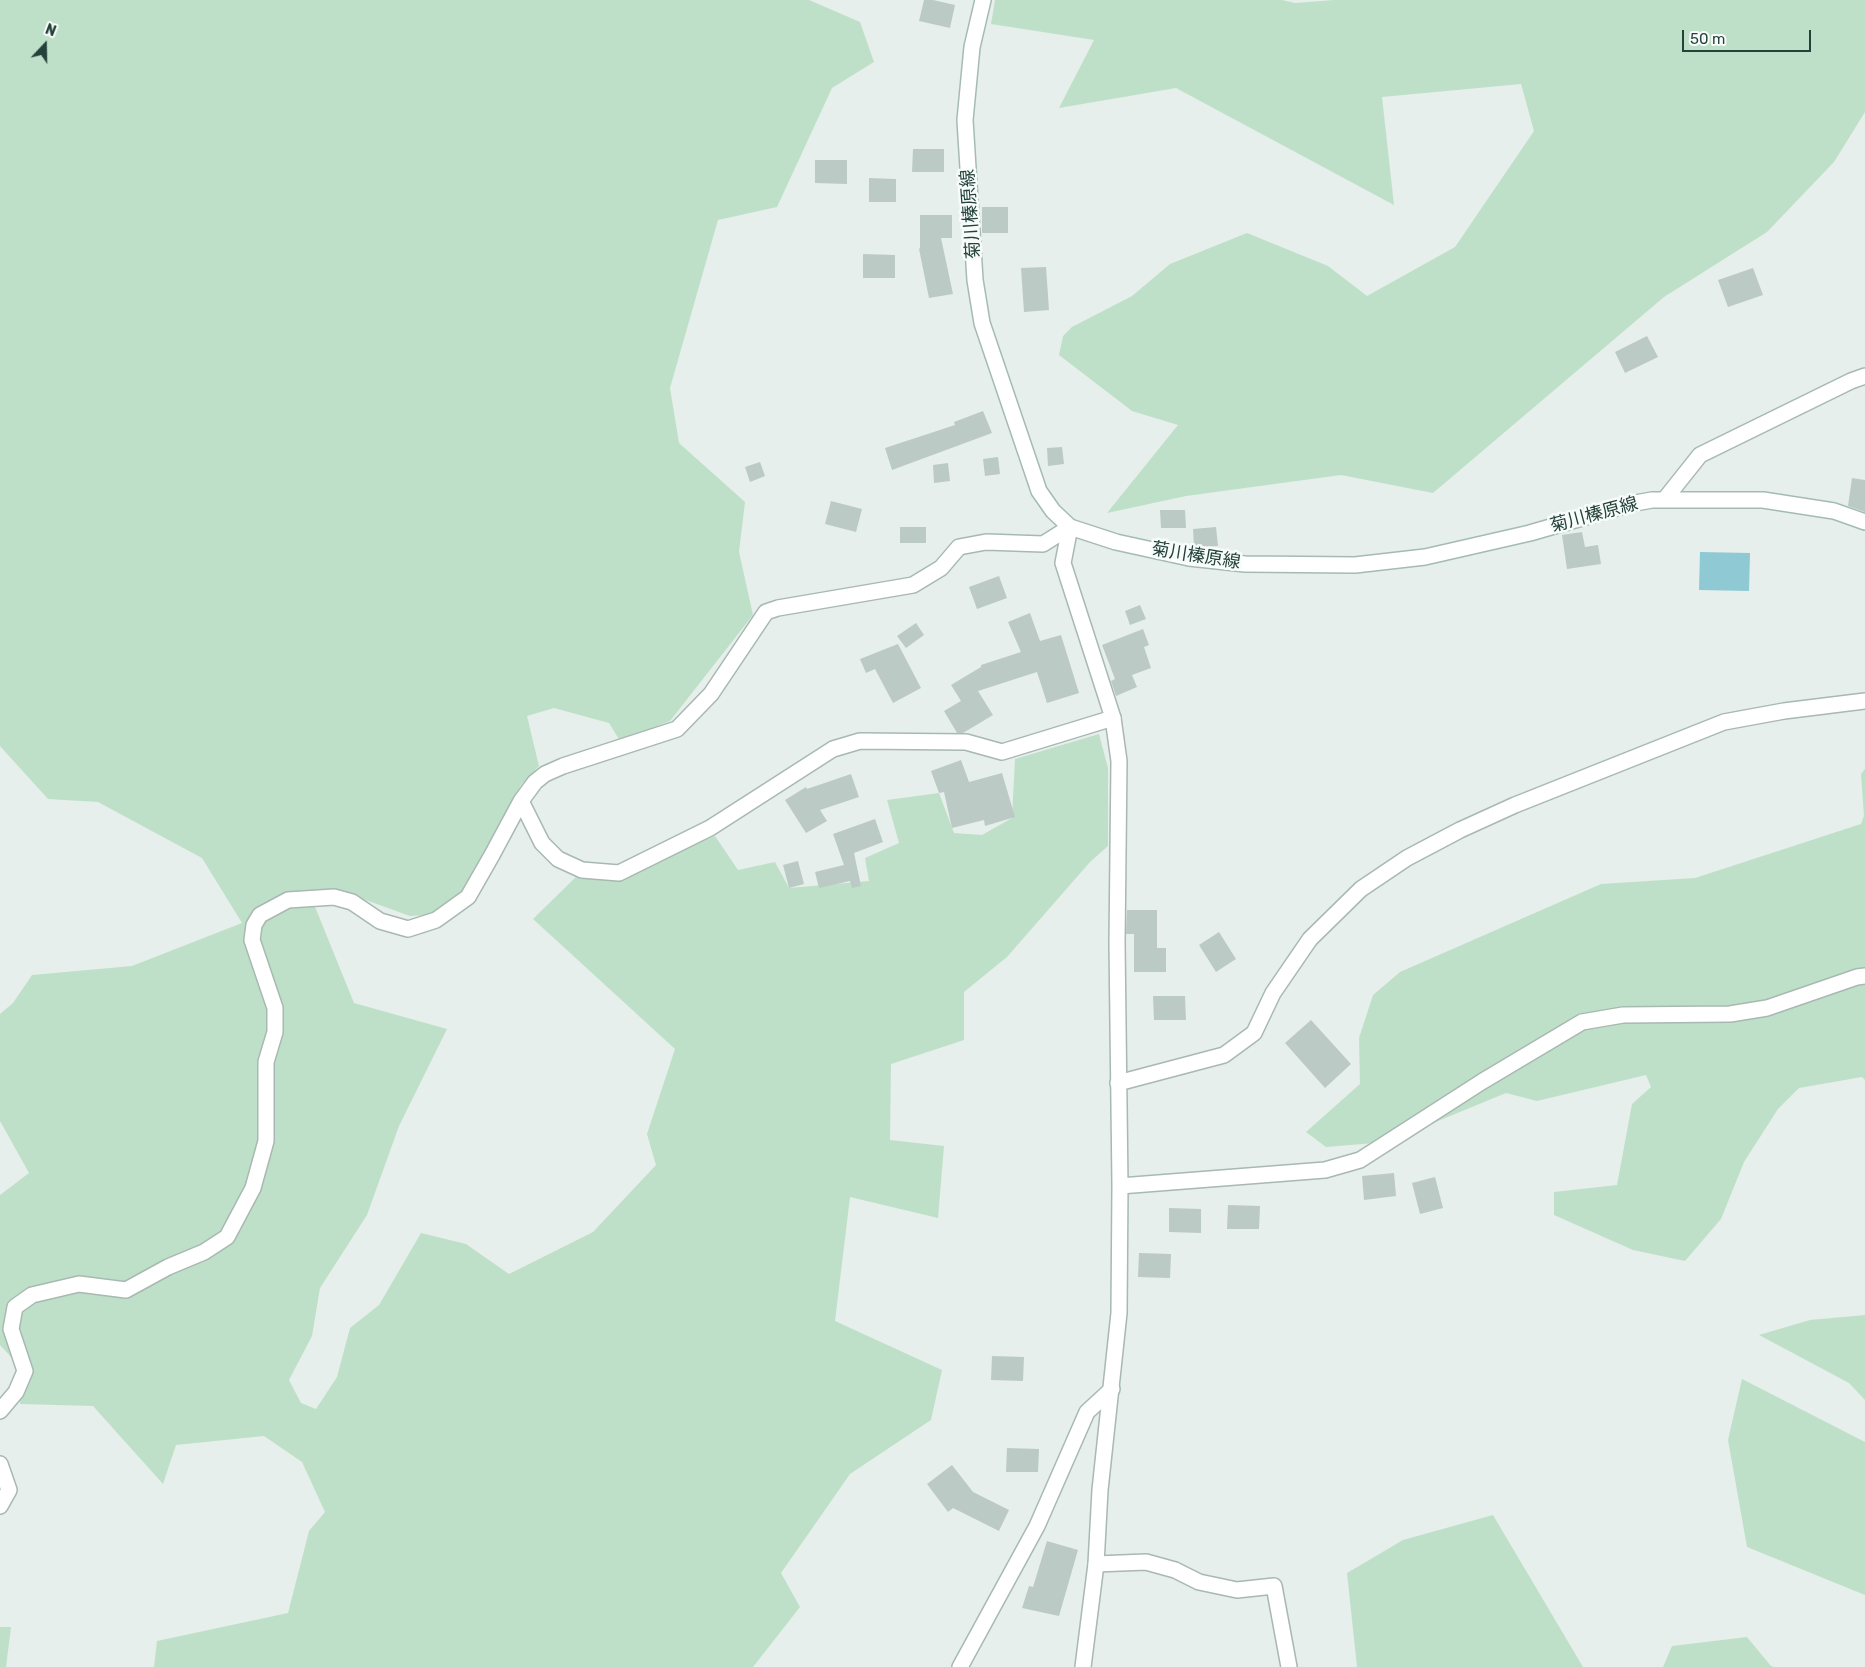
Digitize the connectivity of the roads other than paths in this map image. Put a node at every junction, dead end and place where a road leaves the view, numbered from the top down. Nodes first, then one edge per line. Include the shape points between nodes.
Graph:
1 (983, 0) edge
2 (1865, 376) edge
3 (1665, 500) junction
4 (1865, 522) edge
5 (1070, 527) junction
6 (1865, 701) edge
7 (1114, 718) junction
8 (521, 801) junction
9 (1865, 976) edge
10 (1118, 1083) junction
11 (1120, 1186) junction
12 (1112, 1389) junction
13 (0, 1411) edge
14 (0, 1464) edge
15 (0, 1506) edge
16 (1096, 1564) junction
17 (960, 1667) edge
18 (1083, 1667) edge
19 (1289, 1667) edge

1 - 5 street, 菊川榛原線 via 972,47 965,120 975,280 982,322 1039,491
2 - 3 street via 1700,455
3 - 4 street, 菊川榛原線 via 1763,500 1834,511
3 - 5 street, 菊川榛原線 via 1630,504 1530,533 1425,557 1355,565 1245,564 1189,558 1116,542
5 - 7 street via 1062,563
5 - 8 street via 1043,544 986,542 959,547 941,568 913,585 766,612 711,694 677,728 545,774
6 - 10 street via 1724,722 1460,830 1407,858 1361,889 1323,926 1310,939 1273,993 1254,1033 1224,1055
7 - 8 street via 1002,752 966,742 860,740 833,749 710,828 619,873 582,870 558,859 542,843
7 - 10 street via 1119,761
8 - 13 street via 468,897 436,920 408,929 380,921 352,902 334,897 288,900 260,915 254,925 252,940 275,1008 275,1032 266,1062 266,1141 253,1188 227,1238 126,1290 79,1284 32,1295 15,1307 11,1329 25,1371 16,1392
9 - 11 street via 1767,1008 1730,1014 1623,1015 1582,1022 1360,1160 1326,1170
10 - 11 street
11 - 12 street via 1119,1314
12 - 16 street via 1100,1490
12 - 17 street via 1087,1412 1037,1526
14 - 15 street via 9,1490
16 - 18 street
16 - 19 street via 1146,1562 1175,1570 1199,1582 1237,1590 1274,1586

